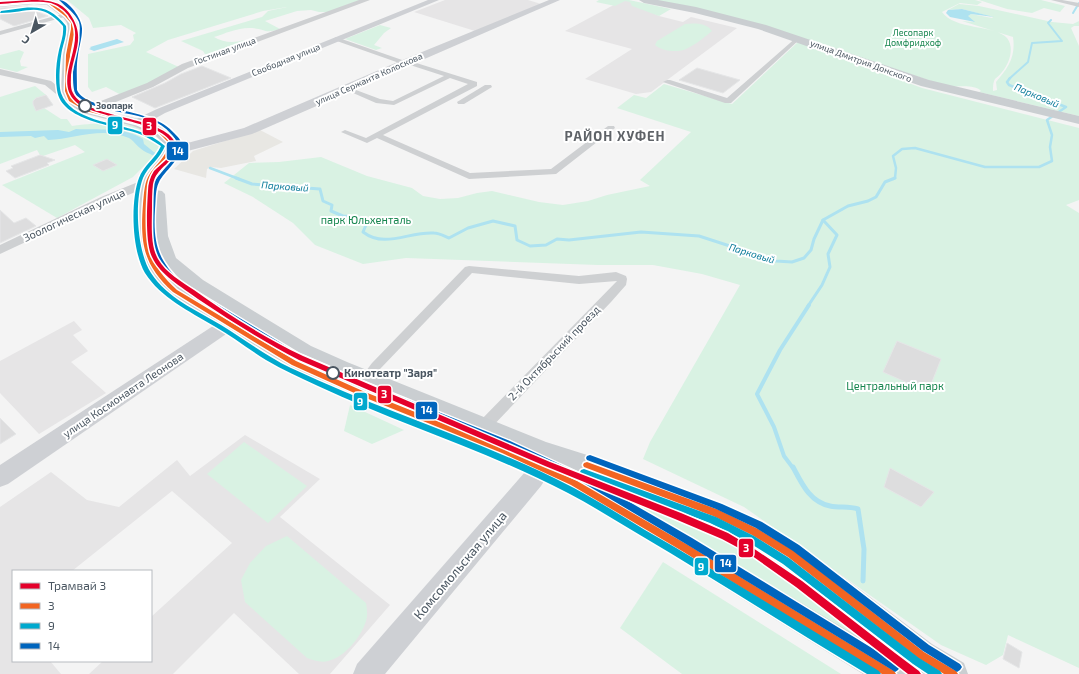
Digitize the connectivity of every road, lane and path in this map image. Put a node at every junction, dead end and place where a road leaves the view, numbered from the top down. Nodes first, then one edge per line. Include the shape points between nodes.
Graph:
1 (366, 0) edge
2 (435, 0) edge
3 (556, 0) edge
4 (644, 0) edge
5 (1054, 0) edge
6 (24, 1) edge
7 (57, 1) edge
8 (3, 2) edge
9 (1078, 5) edge
10 (66, 15) junction
11 (0, 33) edge
12 (798, 38) junction
13 (336, 39) junction
14 (405, 63) junction
15 (0, 72) edge
16 (447, 77) junction
17 (667, 82) dead end
18 (488, 87) dead end
19 (348, 89) junction
20 (70, 100) junction
21 (461, 102) dead end
22 (92, 108) junction
23 (1073, 118) edge
24 (141, 121) junction
25 (611, 128) dead end
26 (345, 132) dead end
27 (377, 135) junction
28 (176, 152) junction
29 (152, 178) junction
30 (0, 250) edge
31 (246, 313) junction
32 (229, 324) junction
33 (366, 379) junction
34 (483, 427) junction
35 (546, 461) junction
36 (0, 477) edge
37 (367, 674) edge
38 (891, 674) edge
39 (953, 674) edge

1 - 22 street, Гостиная улица via 185,66 150,85
2 - 13 main road, Свободная улица
3 - 14 main road, улица Сержанта Колоскова
4 - 12 main road, улица Дмитрия Донского via 744,22
5 - 9 street
6 - 7 main road
6 - 8 main road
7 - 10 main road
7 - 22 main road via 83,20 85,27 75,75 78,93
10 - 11 street
10 - 20 main road via 73,29 68,56 67,88
12 - 17 street via 728,101
12 - 23 main road, улица Дмитрия Донского via 925,84
13 - 14 street
13 - 24 main road, Свободная улица
14 - 16 street
14 - 19 main road, улица Сержанта Колоскова
15 - 20 street via 48,83
16 - 19 street via 394,103 379,101
16 - 27 street via 474,84
18 - 21 street
19 - 28 main road, улица Сержанта Колоскова via 248,131
20 - 22 main road
22 - 24 main road
24 - 28 main road via 167,128 176,134 180,139
25 - 27 street via 553,172 469,176
26 - 27 street via 368,141
28 - 29 main road
29 - 30 street, Зоологическая улица
29 - 31 main road via 157,181 160,236 168,260 197,284
29 - 32 main road via 145,235 146,252 150,263 161,278 176,290
31 - 32 main road, улица Космонавта Леонова
31 - 33 main road via 304,351
32 - 35 main road via 292,362
32 - 36 main road, улица Космонавта Леонова
33 - 34 main road
33 - 34 street, 2-й Октябрьский проезд via 469,269 579,280 616,276 622,279 607,299
34 - 35 main road
35 - 37 main road, Комсомольская улица
35 - 38 main road via 574,483
35 - 39 main road via 622,476 716,513 755,532 791,554 921,654

